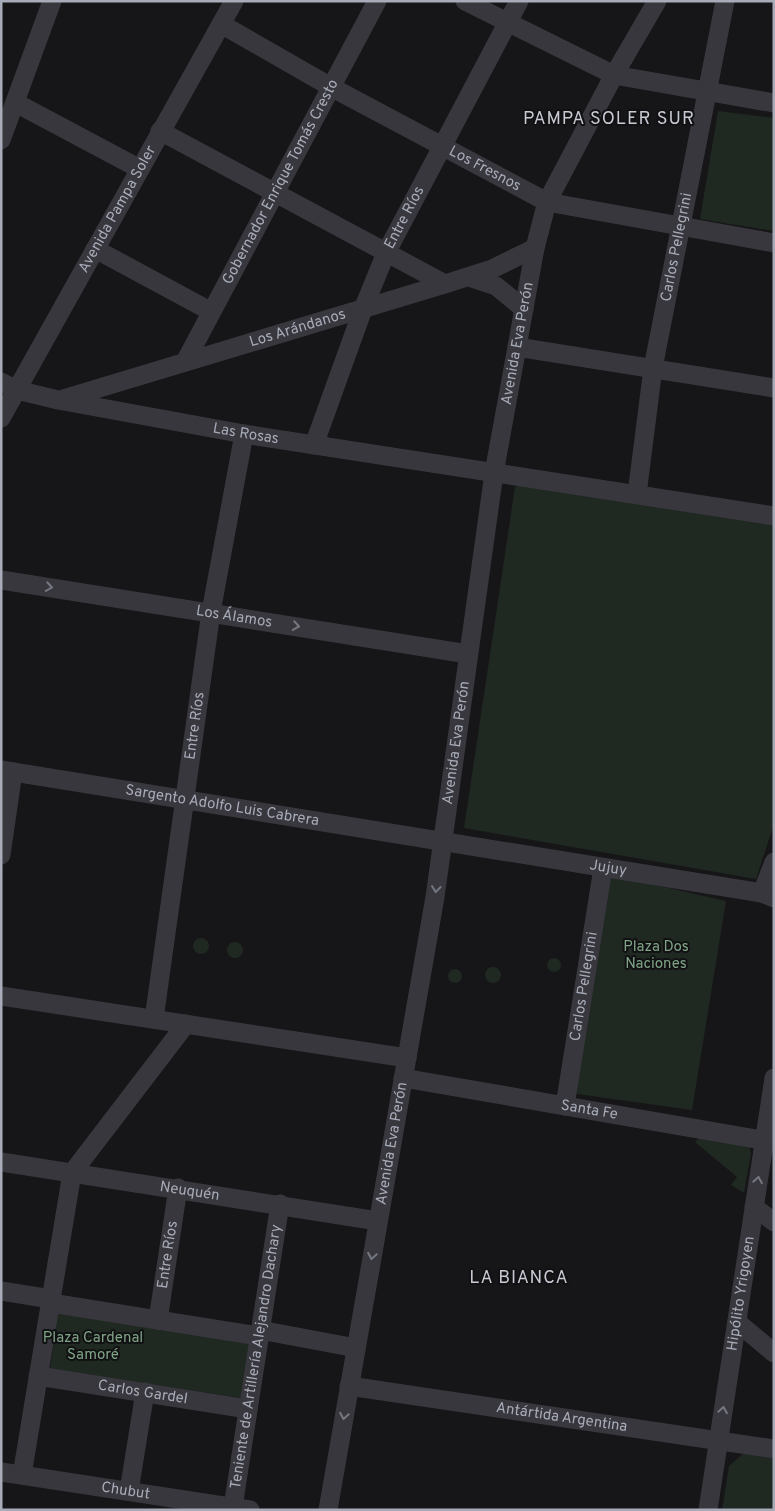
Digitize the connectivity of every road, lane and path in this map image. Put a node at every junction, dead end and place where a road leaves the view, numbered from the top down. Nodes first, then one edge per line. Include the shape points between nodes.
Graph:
1 (52, 1) edge
2 (234, 1) edge
3 (377, 1) edge
4 (465, 1) edge
5 (519, 1) edge
6 (657, 1) edge
7 (725, 1) edge
8 (508, 22) junction
9 (221, 24) junction
10 (614, 75) junction
11 (331, 87) junction
12 (707, 92) junction
13 (16, 103) junction
14 (774, 103) edge
15 (160, 132) junction
16 (1, 140) edge
17 (441, 147) junction
18 (140, 169) junction
19 (274, 192) junction
20 (546, 202) junction
21 (681, 226) junction
22 (774, 243) edge
23 (535, 248) junction
24 (95, 249) junction
25 (386, 253) junction
26 (469, 276) junction
27 (445, 284) junction
28 (363, 309) junction
29 (524, 309) junction
30 (210, 311) junction
31 (517, 347) junction
32 (185, 362) junction
33 (653, 368) junction
34 (9, 386) edge
35 (774, 388) edge
36 (58, 400) junction
37 (1, 418) edge
38 (244, 434) junction
39 (314, 445) junction
40 (494, 473) junction
41 (637, 494) junction
42 (774, 516) edge
43 (1, 580) edge
44 (211, 612) junction
45 (468, 654) junction
46 (7, 771) edge
47 (186, 801) junction
48 (441, 841) junction
49 (1, 855) edge
50 (774, 862) edge
51 (603, 868) junction
52 (768, 895) edge
53 (1, 996) edge
54 (154, 1019) junction
55 (186, 1024) junction
56 (407, 1058) junction
57 (403, 1078) junction
58 (774, 1078) edge
59 (565, 1106) junction
60 (769, 1141) edge
61 (1, 1162) edge
62 (72, 1172) junction
63 (178, 1188) junction
64 (280, 1204) junction
65 (754, 1207) junction
66 (378, 1221) junction
67 (774, 1222) edge
68 (1, 1291) edge
69 (51, 1301) junction
70 (158, 1320) junction
71 (736, 1322) junction
72 (260, 1333) junction
73 (356, 1348) junction
74 (774, 1352) edge
75 (38, 1376) junction
76 (349, 1386) junction
77 (145, 1392) junction
78 (248, 1409) junction
79 (719, 1441) junction
80 (774, 1449) edge
81 (1, 1472) edge
82 (22, 1475) junction
83 (129, 1491) junction
84 (241, 1508) edge
85 (328, 1510) edge
86 (708, 1510) edge

1 - 13 street
2 - 9 street, Avenida Pampa Soler
3 - 11 street, Gobernador Enrique Tomás Cresto
4 - 8 street
5 - 8 street, Entre Ríos
6 - 10 street, Avenida Eva Perón
7 - 12 street, Carlos Pellegrini
8 - 10 street
8 - 17 street, Entre Ríos
9 - 11 street, Los Fresnos
9 - 15 street, Avenida Pampa Soler
10 - 12 street
10 - 20 street, Avenida Eva Perón
11 - 17 street, Los Fresnos
11 - 19 street, Gobernador Enrique Tomás Cresto
12 - 14 street
12 - 21 street, Carlos Pellegrini
13 - 16 street
13 - 18 street
15 - 18 street, Avenida Pampa Soler
15 - 19 street
17 - 20 street, Los Fresnos
17 - 25 street, Entre Ríos
18 - 24 street, Avenida Pampa Soler
19 - 25 street
19 - 30 street, Gobernador Enrique Tomás Cresto
20 - 21 street, Los Fresnos
20 - 23 street, Avenida Eva Perón
21 - 22 street, Los Fresnos
21 - 33 street, Carlos Pellegrini
23 - 26 street, Los Arándanos via 492,269
23 - 29 street, Avenida Eva Perón
24 - 30 street
24 - 34 street, Avenida Pampa Soler
25 - 27 street
25 - 28 street, Entre Ríos
26 - 27 street, Los Arándanos
26 - 29 street via 496,286
27 - 28 street, Los Arándanos
28 - 32 street, Los Arándanos
28 - 39 street, Entre Ríos
29 - 31 street, Avenida Eva Perón
30 - 32 street, Gobernador Enrique Tomás Cresto
31 - 33 street
31 - 40 street, Avenida Eva Perón
32 - 36 street, Los Arándanos
33 - 35 street
33 - 41 street, Carlos Pellegrini
34 - 36 street, Las Rosas
34 - 37 street, Avenida Pampa Soler
36 - 38 street, Las Rosas
38 - 39 street, Las Rosas
38 - 44 street, Entre Ríos
39 - 40 street, Las Rosas
40 - 41 street, Las Rosas
40 - 45 street, Avenida Eva Perón
41 - 42 street, Las Rosas
43 -> 44 street, Los Álamos
44 -> 45 street, Los Álamos
44 - 47 street, Entre Ríos
45 - 48 street, Avenida Eva Perón
46 - 47 street, Sargento Adolfo Luis Cabrera
46 - 49 street
47 - 48 street, Sargento Adolfo Luis Cabrera
47 - 54 street, Entre Ríos
48 - 51 street, Jujuy
48 -> 56 street, Avenida Eva Perón via 435,897
50 - 52 street
51 - 52 street, Jujuy
51 - 59 street, Carlos Pellegrini
53 - 54 street
54 - 55 street
55 - 56 street
55 - 62 street
56 - 57 street, Avenida Eva Perón
57 - 59 street, Santa Fe
57 - 66 street, Avenida Eva Perón
58 - 60 street, Hipólito Yrigoyen
59 - 60 street, Santa Fe
65 -> 60 street, Hipólito Yrigoyen
61 - 62 street, Neuquén
62 - 63 street, Neuquén
62 - 69 street
63 - 64 street, Neuquén
63 - 70 street, Entre Ríos
64 - 66 street, Neuquén
64 - 72 street, Teniente de Artillería Alejandro Dachary
65 - 67 street
65 - 71 street, Hipólito Yrigoyen
66 -> 73 street, Avenida Eva Perón
68 - 69 street
69 - 70 street
69 - 75 street
70 - 72 street
71 - 74 street
79 -> 71 street, Hipólito Yrigoyen
72 - 73 street
72 - 78 street, Teniente de Artillería Alejandro Dachary
73 - 76 street, Avenida Eva Perón
75 - 77 street, Carlos Gardel
75 - 82 street
76 - 79 street, Antártida Argentina
76 -> 85 street, Avenida Eva Perón
77 - 78 street, Carlos Gardel
77 - 83 street
78 - 84 street, Teniente de Artillería Alejandro Dachary
79 - 80 street, Antártida Argentina
79 - 86 street, Hipólito Yrigoyen
81 - 82 street, Chubut
82 - 83 street, Chubut
83 - 84 street, Chubut

